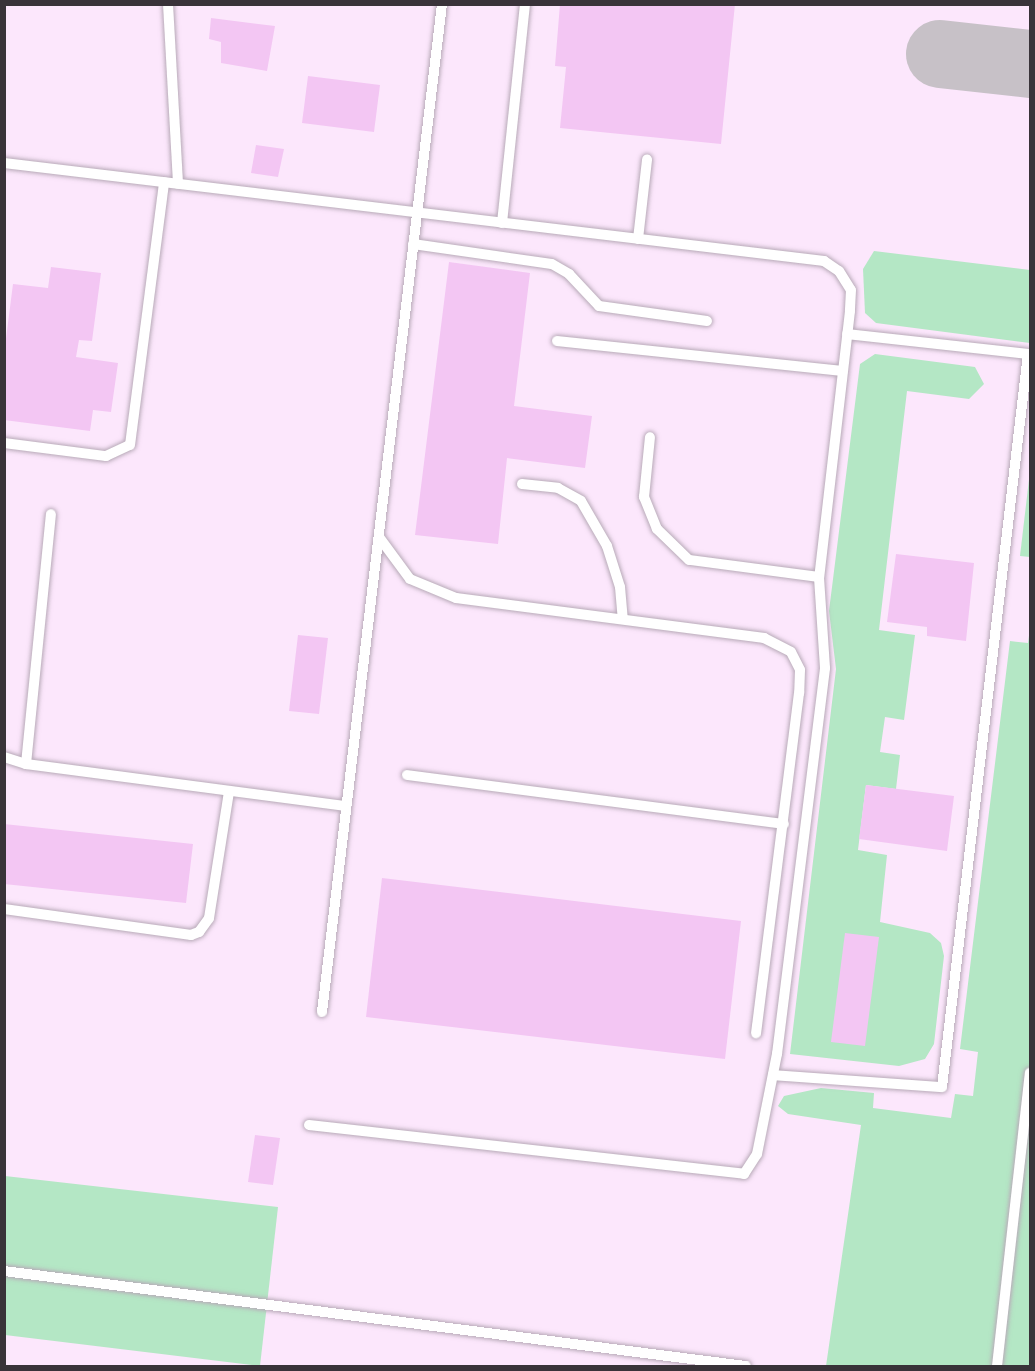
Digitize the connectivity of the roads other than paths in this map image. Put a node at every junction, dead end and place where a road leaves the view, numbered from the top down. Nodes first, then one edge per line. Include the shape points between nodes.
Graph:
1 (168, 4) edge
2 (442, 4) edge
3 (525, 4) edge
4 (647, 160) dead end
5 (4, 163) edge
6 (164, 182) junction
7 (178, 184) junction
8 (417, 213) junction
9 (502, 223) junction
10 (638, 239) junction
11 (413, 244) junction
12 (707, 321) dead end
13 (847, 334) junction
14 (557, 341) dead end
15 (842, 371) junction
16 (650, 438) dead end
17 (4, 443) edge
18 (522, 484) dead end
19 (51, 514) dead end
20 (379, 537) junction
21 (819, 577) junction
22 (623, 619) junction
23 (4, 757) edge
24 (26, 764) junction
25 (407, 775) dead end
26 (229, 792) junction
27 (346, 806) junction
28 (784, 824) junction
29 (4, 909) edge
30 (322, 1012) dead end
31 (756, 1033) dead end
32 (1030, 1073) edge
33 (773, 1075) junction
34 (309, 1125) dead end
35 (4, 1271) edge
36 (746, 1366) edge
37 (997, 1366) edge

1 - 7 lane
2 - 8 lane
3 - 9 lane
4 - 10 lane
5 - 6 lane
6 - 7 lane
6 - 17 lane via 130,445 106,456
7 - 8 lane
8 - 9 lane
8 - 11 lane
9 - 10 lane
10 - 13 lane via 824,261 839,271 851,290
11 - 12 lane via 552,264 569,274 598,306
11 - 20 lane
13 - 15 lane
13 - 33 lane via 1028,354 942,1087
14 - 15 lane
15 - 21 lane
16 - 21 lane via 644,497 657,529 689,560
18 - 22 lane via 558,488 581,501 610,555
19 - 24 lane
20 - 22 lane via 410,579 439,592
20 - 27 lane
21 - 33 lane via 825,668
22 - 28 lane via 764,638 791,652 800,670 800,693
23 - 24 lane
24 - 26 lane
25 - 28 lane
26 - 27 lane
26 - 29 lane via 209,918 199,932 191,935
27 - 30 lane
28 - 31 lane
32 - 37 lane
33 - 34 lane via 757,1154 744,1174
35 - 36 lane

